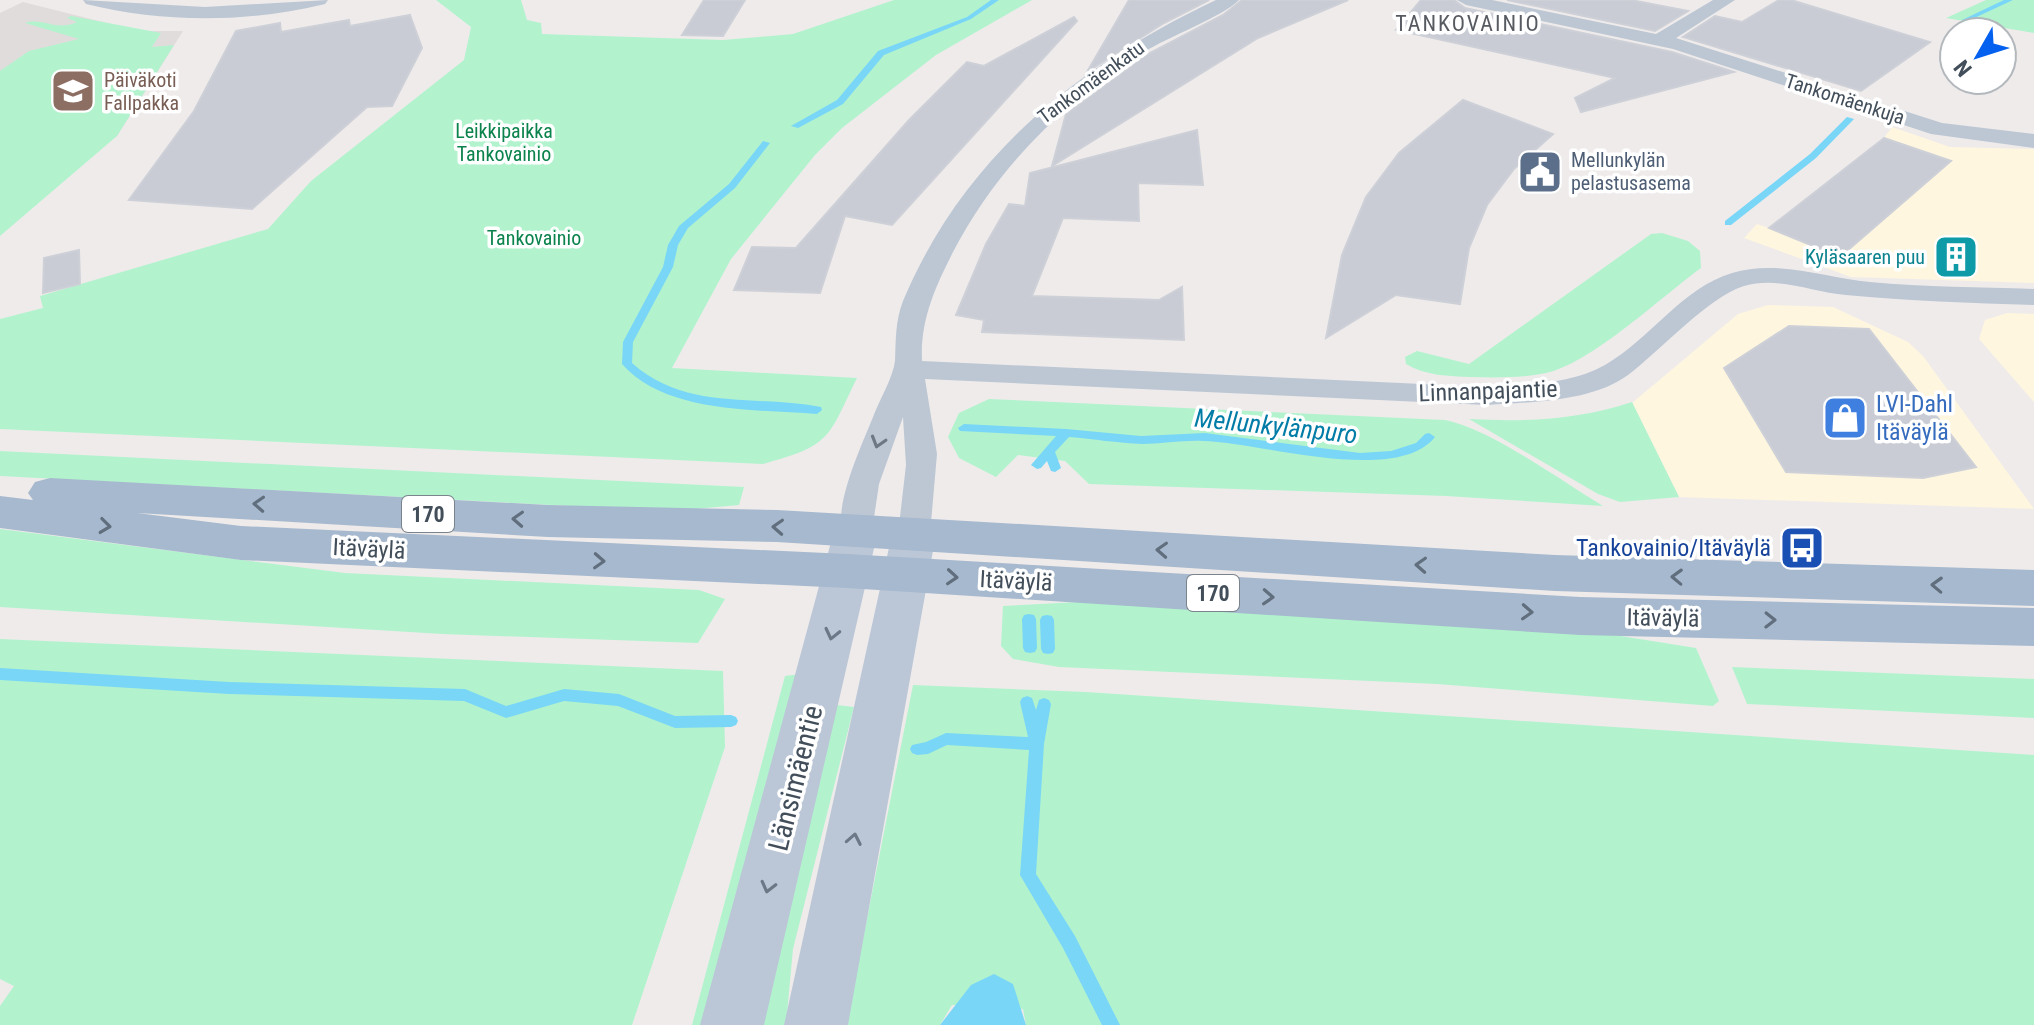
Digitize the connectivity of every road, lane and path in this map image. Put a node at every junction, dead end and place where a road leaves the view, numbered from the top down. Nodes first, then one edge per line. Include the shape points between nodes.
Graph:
1 (92, 0) edge
2 (319, 0) edge
3 (1230, 0) edge
4 (1466, 0) edge
5 (1726, 0) edge
6 (1660, 39) junction
7 (2034, 141) edge
8 (2034, 297) edge
9 (906, 369) junction
10 (0, 493) edge
11 (0, 512) edge
12 (851, 551) junction
13 (910, 554) junction
14 (2034, 588) edge
15 (2034, 627) edge
16 (732, 1025) edge
17 (816, 1025) edge

1 - 2 street via 179,15 231,14
3 - 9 street, Tankomäenkatu via 1156,35 1076,88 1004,155 950,230 924,285 909,323
4 - 6 street
5 - 6 street
6 - 7 street, Tankomäenkuja via 1939,129
8 - 9 street, Linnanpajantie via 1907,293 1779,275 1739,279 1715,290 1615,371 1560,391 1487,396
9 -> 12 street, Tankomäenkatu via 863,484
9 - 13 street, Tankomäenkatu via 921,444
12 -> 10 main road, Itäväylä / 170 via 548,521
11 -> 12 main road, Itäväylä / 170 via 241,543
12 - 13 main road, Itäväylä / 170
12 -> 16 main road, Länsimäentie
14 -> 13 main road, Itäväylä / 170
13 -> 15 main road, Itäväylä / 170 via 1580,616
17 -> 13 main road

